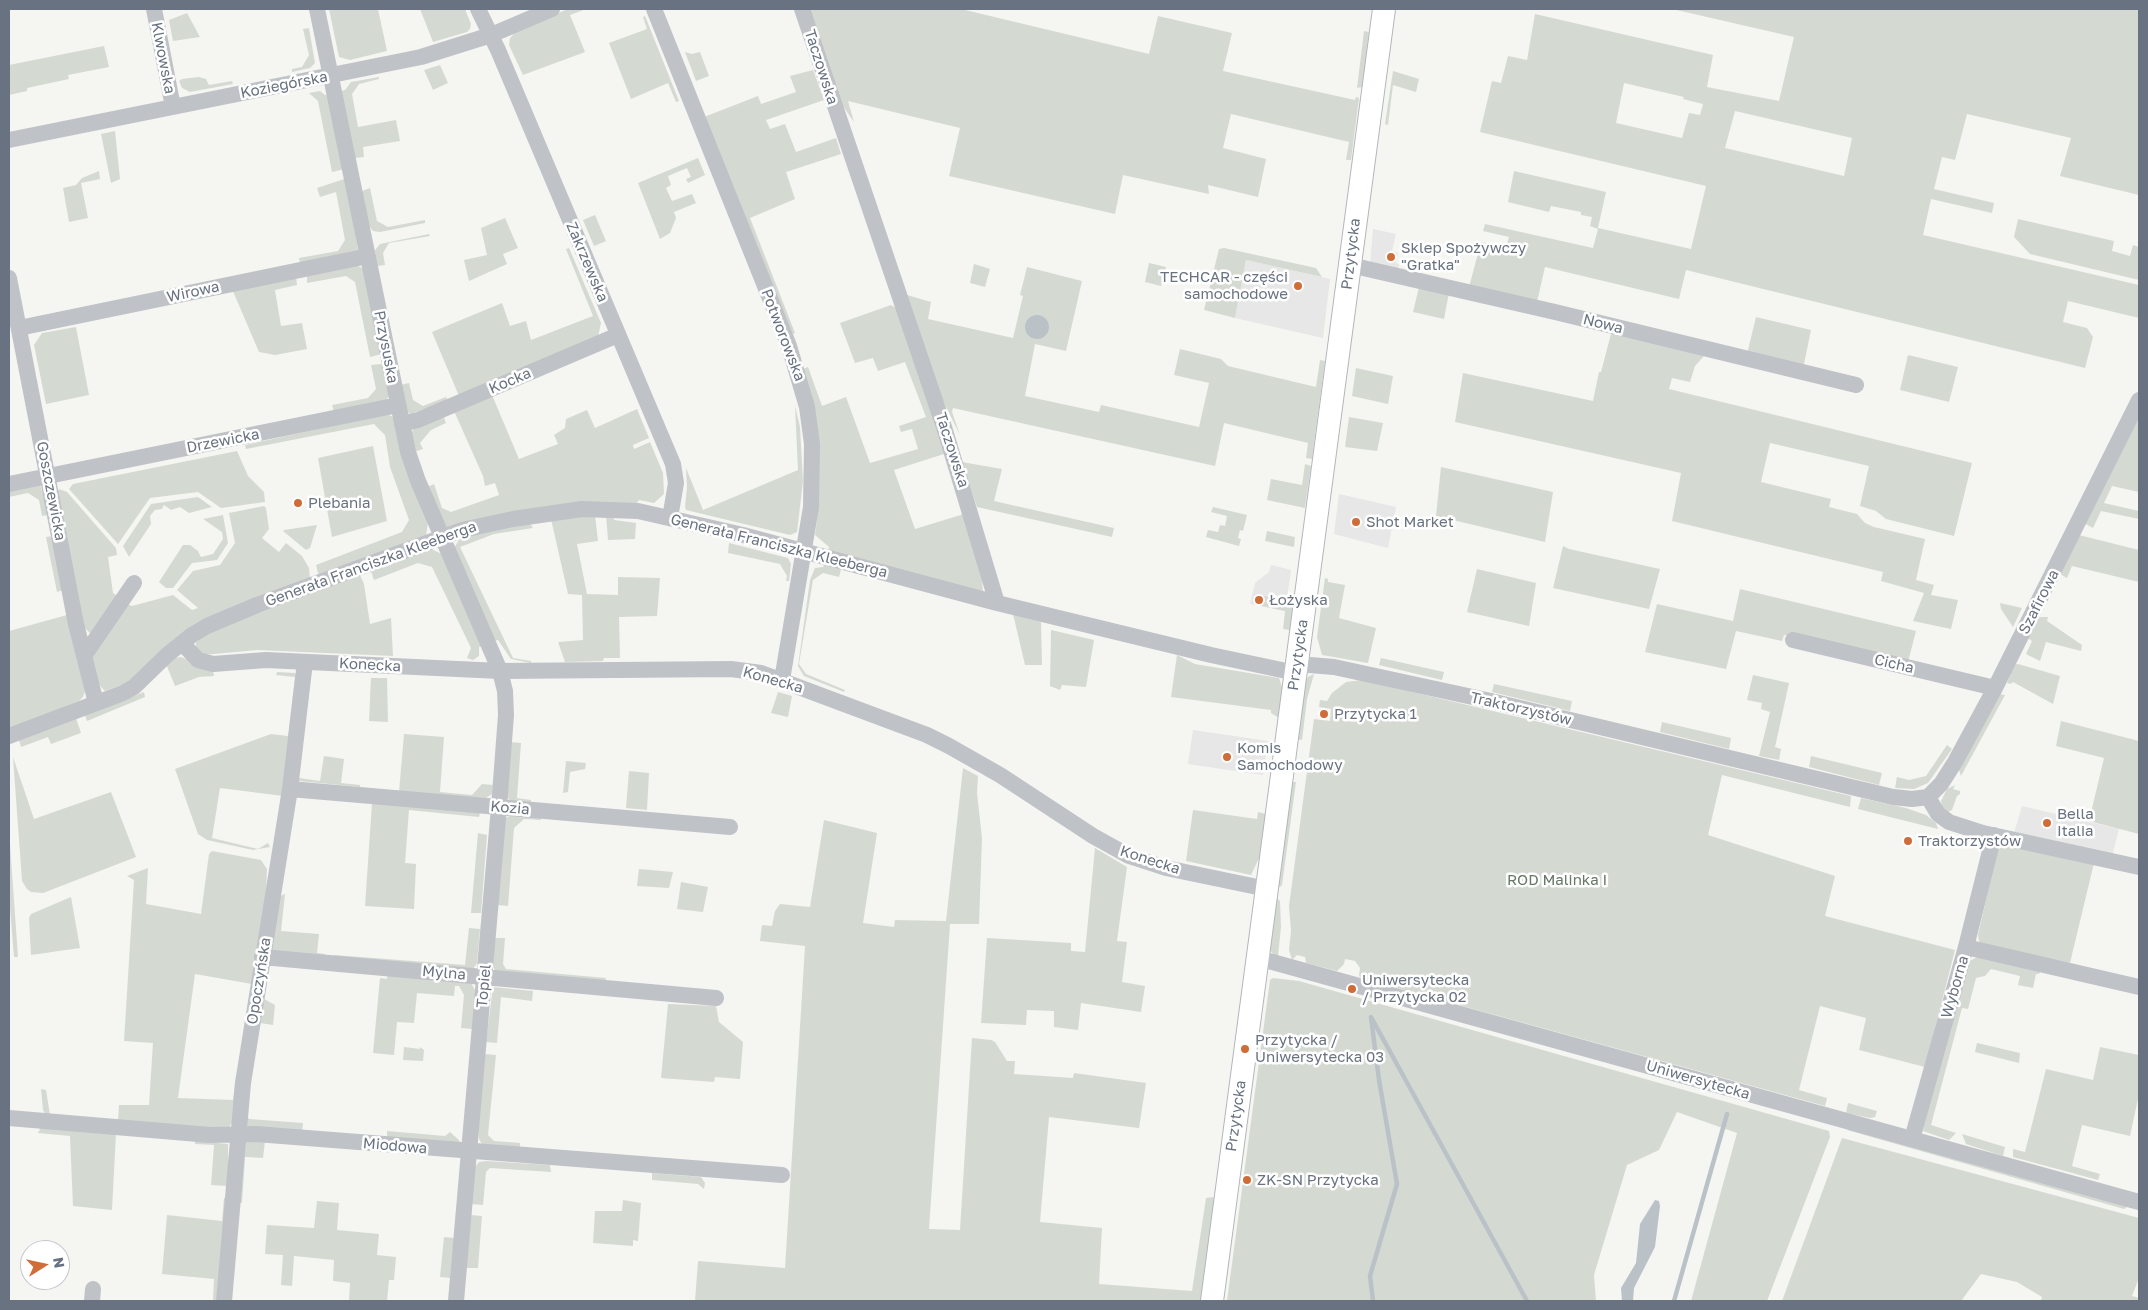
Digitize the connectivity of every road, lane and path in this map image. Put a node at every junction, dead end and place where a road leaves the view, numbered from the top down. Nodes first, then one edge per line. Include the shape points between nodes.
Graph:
1 (154, 9) edge
2 (317, 9) edge
3 (478, 9) edge
4 (552, 9) edge
5 (654, 9) edge
6 (802, 9) edge
7 (1384, 9) edge
8 (491, 35) junction
9 (331, 76) junction
10 (173, 107) junction
11 (9, 140) edge
12 (368, 256) junction
13 (1350, 265) junction
14 (9, 278) edge
15 (19, 328) junction
16 (618, 335) junction
17 (1856, 385) dead end
18 (2139, 400) edge
19 (398, 405) junction
20 (402, 424) junction
21 (47, 475) junction
22 (9, 484) edge
23 (670, 518) junction
24 (442, 538) junction
25 (805, 550) junction
26 (134, 583) dead end
27 (997, 603) junction
28 (1793, 640) dead end
29 (182, 643) junction
30 (84, 656) junction
31 (305, 662) junction
32 (1297, 668) junction
33 (500, 671) junction
34 (782, 680) junction
35 (1995, 688) junction
36 (96, 703) junction
37 (9, 736) edge
38 (290, 789) junction
39 (1928, 797) junction
40 (499, 808) junction
41 (730, 827) dead end
42 (1994, 835) junction
43 (2139, 867) edge
44 (1268, 889) junction
45 (1966, 947) junction
46 (262, 957) junction
47 (1258, 958) junction
48 (484, 977) junction
49 (2139, 987) edge
50 (716, 998) dead end
51 (9, 1118) edge
52 (238, 1135) junction
53 (1912, 1139) junction
54 (468, 1152) junction
55 (782, 1175) dead end
56 (2139, 1202) edge
57 (224, 1301) edge
58 (456, 1301) edge
59 (1212, 1301) edge

1 - 10 street, Klwowska
2 - 9 street, Przysuska
3 - 8 street, Zakrzewska
4 - 8 street, Koziegórska
5 - 25 street, Potworowska via 789,346 803,390 810,426 813,484
6 - 27 street, Taczowska via 944,427
7 - 13 main road, Przytycka
8 - 9 street, Koziegórska via 434,53
8 - 16 street, Zakrzewska
9 - 10 street, Koziegórska
9 - 12 street, Przysuska
10 - 11 street, Koziegórska
12 - 15 street, Wirowa
12 - 19 street, Przysuska
13 - 17 street, Nowa
13 - 32 main road, Przytycka
14 - 15 street, Goszczewicka
15 - 21 street, Goszczewicka
16 - 20 street, Kocka
16 - 23 street, Zakrzewska via 676,474 676,493
18 - 35 street, Szafirowa
19 - 20 street, Przysuska
19 - 21 street, Drzewicka
20 - 24 street, Przysuska via 415,473
21 - 22 street, Drzewicka
21 - 30 street, Goszczewicka
23 - 24 street, Generała Franciszka Kleeberga via 623,509 582,509 479,525
23 - 25 street, Generała Franciszka Kleeberga
24 - 29 street, Generała Franciszka Kleeberga via 248,608 207,626
24 - 33 street, Przysuska
25 - 27 street, Generała Franciszka Kleeberga
25 - 34 street, Potworowska
26 - 30 street
27 - 32 street via 1211,655
28 - 35 street, Cicha
29 - 31 street, Konecka via 204,663
29 - 36 street, Generała Franciszka Kleeberga via 134,687
30 - 36 street, Goszczewicka
31 - 33 street, Konecka
31 - 38 street, Opoczyńska
32 - 39 street, Traktorzystów via 1334,667 1893,797
32 - 44 main road, Przytycka
33 - 34 street, Konecka via 731,669
33 - 40 street, Topiel via 506,715
34 - 44 street, Konecka via 949,746 1129,856 1166,868
35 - 39 street, Szafirowa via 1955,762
36 - 37 street, Generała Franciszka Kleeberga
38 - 40 street, Kozia
38 - 46 street, Opoczyńska
39 - 42 street via 1943,819
40 - 41 street, Kozia
40 - 48 street, Topiel
42 - 43 street
42 - 45 street, Wyborna
44 - 47 main road, Przytycka
45 - 49 street
45 - 53 street, Wyborna
46 - 48 street, Mylna
46 - 52 street, Opoczyńska
47 - 53 street, Uniwersytecka
47 - 59 main road, Przytycka
48 - 50 street, Mylna
48 - 54 street, Topiel
51 - 52 street, Miodowa
52 - 54 street, Miodowa
52 - 57 street, Opoczyńska
53 - 56 street, Uniwersytecka
54 - 55 street, Miodowa
54 - 58 street, Topiel

